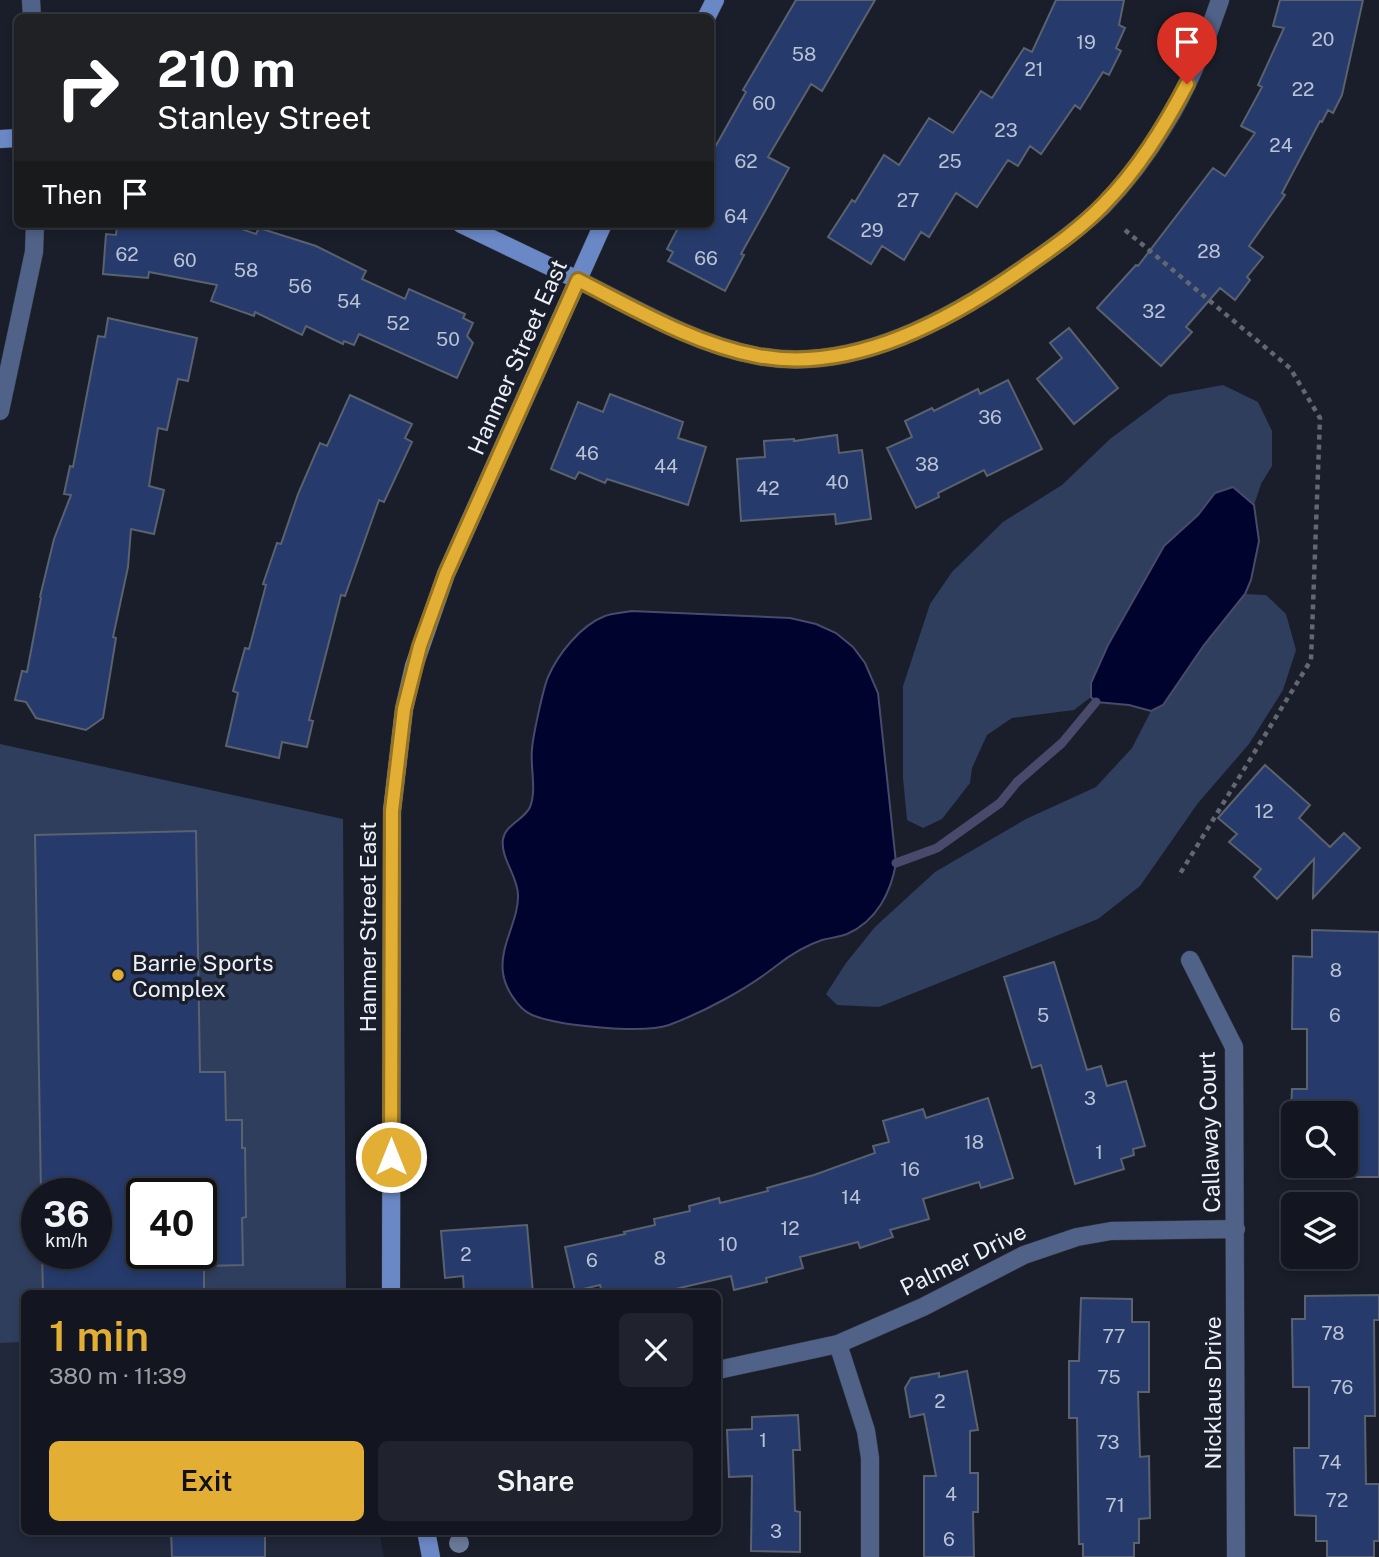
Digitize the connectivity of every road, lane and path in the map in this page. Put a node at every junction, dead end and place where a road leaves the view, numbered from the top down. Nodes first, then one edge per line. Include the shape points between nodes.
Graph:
1 (1220, 0) edge
2 (35, 228) edge
3 (469, 228) edge
4 (601, 228) edge
5 (1125, 230) dead end
6 (578, 280) junction
7 (0, 411) edge
8 (1178, 877) dead end
9 (1190, 960) dead end
10 (1236, 1229) junction
11 (391, 1290) edge
12 (838, 1344) junction
13 (721, 1369) edge
14 (427, 1535) edge
15 (431, 1557) edge
16 (870, 1557) edge
17 (1236, 1557) edge

1 - 6 street via 1187,84 1164,126 1103,206 1063,241 983,297 929,326 847,353 805,359 759,356 706,341
2 - 7 street via 34,252
3 - 6 street
4 - 6 street, Hanmer Street East
5 - 8 path via 1290,368 1320,418 1311,660
6 - 11 street, Hanmer Street East via 446,574 404,709 391,823
9 - 10 street, Callaway Court via 1234,1047
10 - 12 street, Palmer Drive via 1111,1231 1058,1243
10 - 17 street, Nicklaus Drive
12 - 13 street, Palmer Drive
12 - 16 street via 866,1431
14 - 15 street

